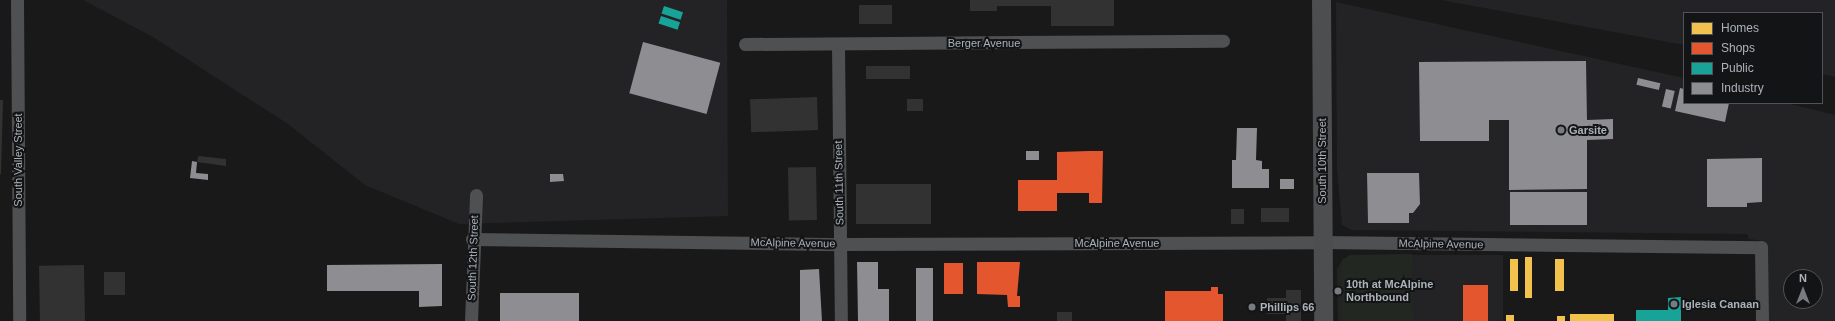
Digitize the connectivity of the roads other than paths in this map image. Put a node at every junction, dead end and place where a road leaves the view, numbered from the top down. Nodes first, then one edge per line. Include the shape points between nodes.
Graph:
1 (17, 0) edge
2 (1321, 0) edge
3 (1223, 42) dead end
4 (745, 44) dead end
5 (838, 44) junction
6 (476, 195) dead end
7 (472, 239) junction
8 (1323, 242) junction
9 (840, 244) junction
10 (19, 321) edge
11 (471, 321) edge
12 (841, 321) edge
13 (1323, 321) edge
14 (1762, 321) edge

1 - 10 street, South Valley Street
2 - 8 street, South 10th Street
3 - 5 street, Berger Avenue
4 - 5 street, Berger Avenue
5 - 9 street, South 11th Street
6 - 7 street, South 12th Street
7 - 9 street, McAlpine Avenue
7 - 11 street, South 12th Street
8 - 9 street, McAlpine Avenue
8 - 13 street, South 10th Street
8 - 14 street, McAlpine Avenue via 1761,247
9 - 12 street, South 11th Street

